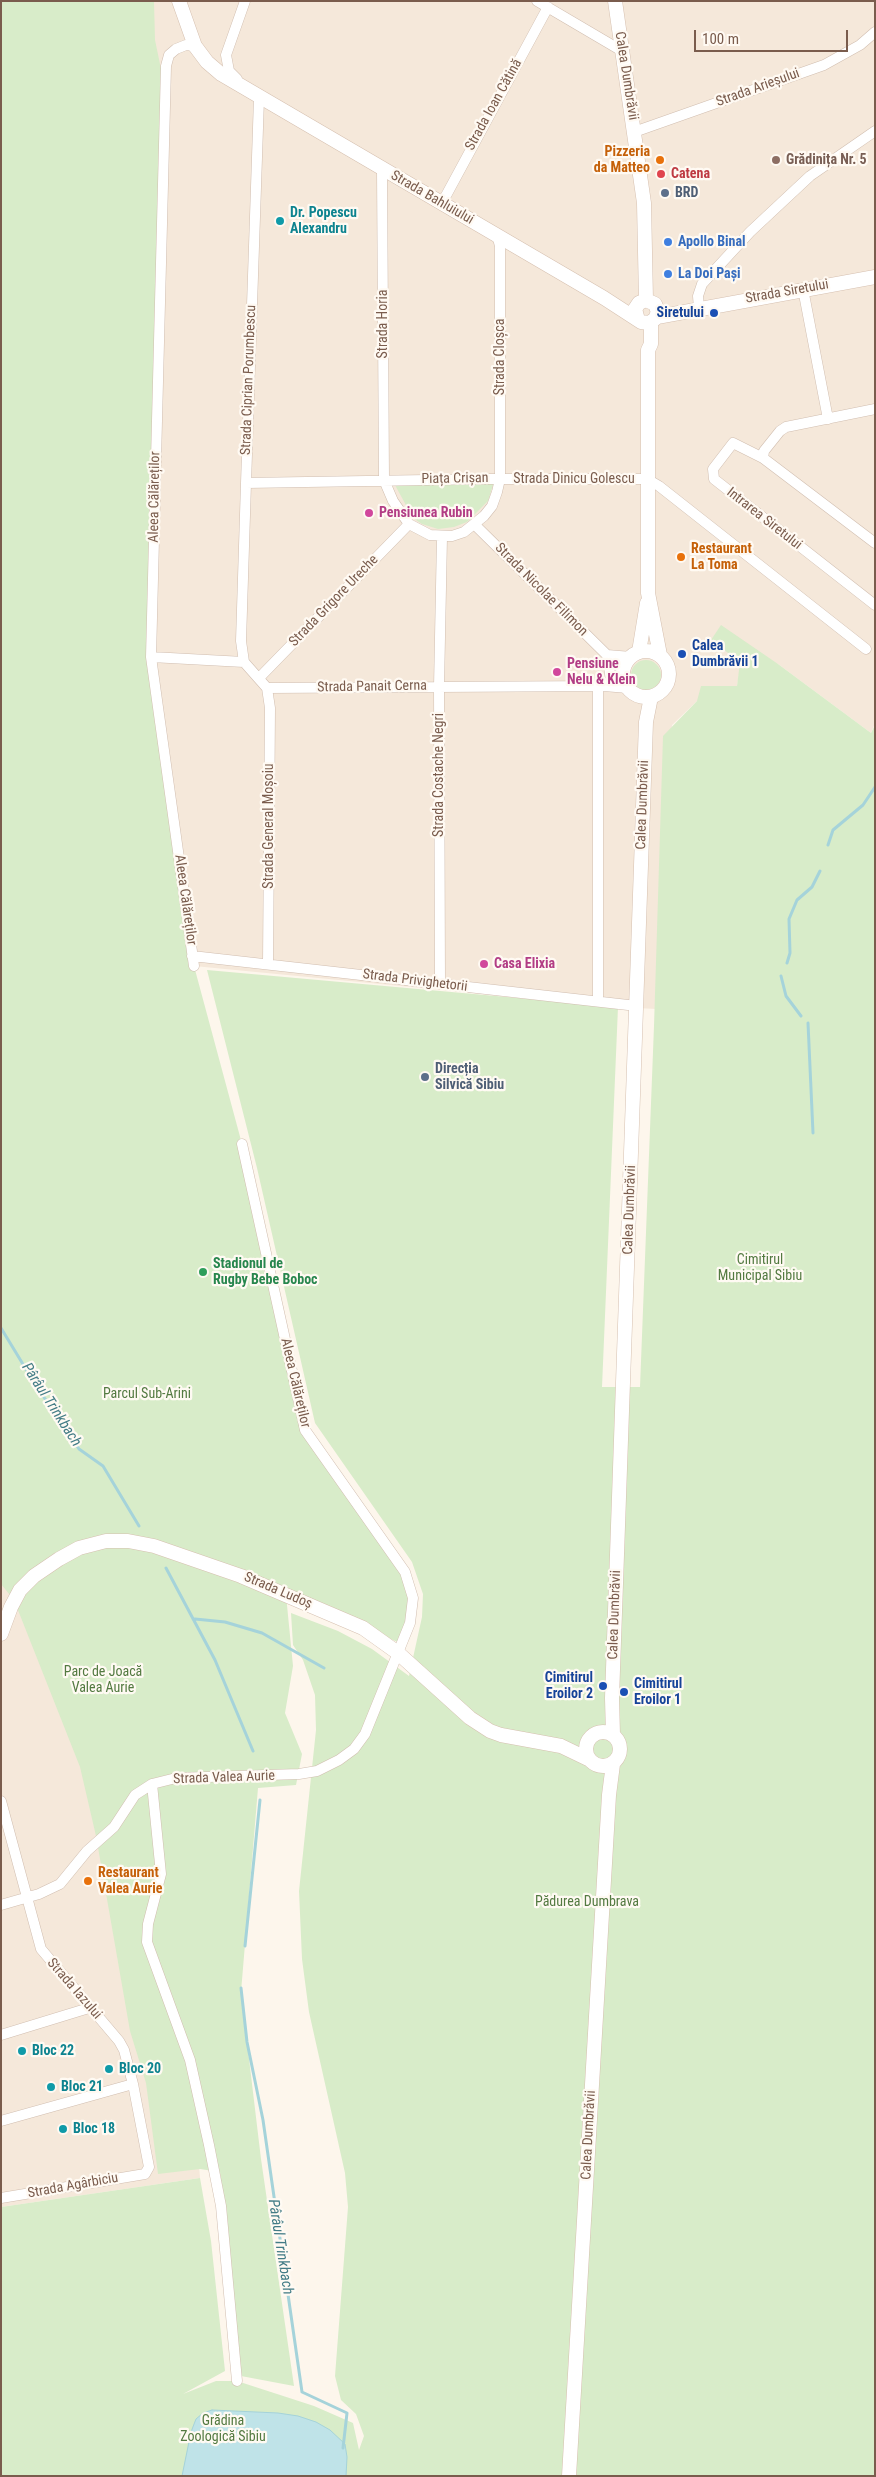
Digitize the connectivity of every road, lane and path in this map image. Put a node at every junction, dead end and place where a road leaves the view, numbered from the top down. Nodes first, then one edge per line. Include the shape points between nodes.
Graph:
1 (179, 1) edge
2 (245, 1) edge
3 (537, 1) edge
4 (615, 1) edge
5 (548, 7) junction
6 (875, 32) edge
7 (199, 51) junction
8 (622, 51) junction
9 (226, 55) junction
10 (259, 98) junction
11 (875, 131) edge
12 (634, 132) junction
13 (382, 169) junction
14 (442, 203) junction
15 (497, 235) junction
16 (875, 277) edge
17 (803, 289) junction
18 (604, 298) junction
19 (643, 302) junction
20 (699, 308) junction
21 (649, 318) junction
22 (875, 410) edge
23 (828, 419) junction
24 (763, 458) junction
25 (500, 479) junction
26 (647, 479) junction
27 (384, 480) junction
28 (246, 483) junction
29 (409, 524) junction
30 (475, 525) junction
31 (442, 537) junction
32 (875, 543) edge
33 (648, 593) junction
34 (875, 605) edge
35 (866, 649) dead end
36 (607, 655) junction
37 (635, 655) junction
38 (660, 655) junction
39 (152, 657) junction
40 (244, 662) junction
41 (623, 672) junction
42 (259, 678) junction
43 (604, 684) junction
44 (439, 687) junction
45 (267, 688) junction
46 (628, 688) junction
47 (645, 697) junction
48 (193, 961) joint
49 (268, 964) junction
50 (440, 984) junction
51 (598, 1001) junction
52 (637, 1006) junction
53 (242, 1144) dead end
54 (4, 1613) edge
55 (1, 1634) edge
56 (398, 1652) junction
57 (601, 1736) junction
58 (561, 1746) junction
59 (593, 1762) junction
60 (612, 1764) junction
61 (152, 1784) junction
62 (609, 1795) junction
63 (1, 1801) edge
64 (27, 1898) junction
65 (1, 1905) edge
66 (89, 2008) junction
67 (1, 2035) edge
68 (134, 2084) junction
69 (1, 2121) edge
70 (145, 2174) joint
71 (1, 2198) edge
72 (237, 2381) dead end
73 (569, 2476) edge

1 - 7 main road
2 - 9 street
3 - 5 street
4 - 8 main road, Calea Dumbrăvii
5 - 8 street
5 - 14 street, Strada Ioan Cătină
6 - 12 street, Strada Arieșului via 860,45 824,65
7 - 9 street, Aleea Călăreților via 215,59
7 - 10 main road, Strada Bahluiului via 222,74
7 - 39 street, Aleea Călăreților via 186,45 169,56 166,66
8 - 12 main road, Calea Dumbrăvii
9 - 10 street via 229,71
10 - 13 main road, Strada Bahluiului
10 - 28 street, Strada Ciprian Porumbescu
11 - 20 street via 810,176 756,225 702,284
12 - 19 main road, Calea Dumbrăvii via 645,216
13 - 14 main road, Strada Bahluiului
13 - 27 street, Strada Horia
14 - 15 main road, Strada Bahluiului
15 - 18 main road, Strada Bahluiului
15 - 25 street, Strada Cloșca via 500,246
16 - 17 main road, Strada Siretului
17 - 20 main road, Strada Siretului
17 - 23 street
18 - 19 main road, Strada Bahluiului
18 - 21 main road, Strada Bahluiului
19 - 21 main road via 653,302
19 - 21 main road, Calea Dumbrăvii via 635,310
20 - 21 main road, Strada Siretului
21 - 26 main road
22 - 23 street
23 - 24 street via 783,429 764,451
24 - 32 street, Intrarea Siretului
24 - 34 street, Intrarea Siretului via 734,443 713,469 714,479
25 - 26 street, Strada Dinicu Golescu
25 - 27 street, Piața Crișan
25 - 30 street, Piața Crișan via 492,506
26 - 33 main road
26 - 35 street
27 - 28 street
27 - 29 street via 393,501
28 - 40 street, Strada Ciprian Porumbescu
29 - 31 street via 430,535
29 - 42 street, Strada Grigore Ureche
30 - 31 street, Piața Crișan via 464,532
30 - 36 street, Strada Nicolae Filimon
31 - 44 street, Strada Costache Negri
33 - 37 main road
33 - 38 main road
36 - 37 street
36 - 43 street
37 - 38 main road via 653,652
37 - 41 main road
38 - 47 main road via 667,663 670,678 662,692
39 - 40 street
39 - 48 street, Aleea Călăreților
40 - 42 street
41 - 43 street
41 - 46 main road
42 - 45 street
43 - 44 street, Strada Panait Cerna
43 - 46 street, Strada Panait Cerna
43 - 51 street
44 - 45 street, Strada Panait Cerna
44 - 50 street, Strada Costache Negri
45 - 49 street, Strada General Moșoiu via 270,708
46 - 47 main road
47 - 52 main road, Calea Dumbrăvii
48 - 49 street, Strada Privighetorii
49 - 50 street, Strada Privighetorii
50 - 51 street, Strada Privighetorii
51 - 52 street, Strada Privighetorii
52 - 57 main road, Calea Dumbrăvii via 612,1698
53 - 56 street, Aleea Călăreților via 304,1430 401,1566 412,1589 410,1623
54 - 55 main road, Strada Ludoș
54 - 56 main road, Strada Ludoș via 27,1582 53,1562 95,1543 128,1541 170,1550 250,1579 363,1628
56 - 58 main road, Strada Ludoș via 484,1728 501,1735
56 - 61 street, Strada Valea Aurie via 365,1734 354,1749 339,1760 299,1774 176,1778
57 - 58 main road, Strada Ludoș
57 - 59 main road via 586,1749
57 - 60 main road via 621,1748 619,1757
58 - 59 main road, Strada Ludoș
59 - 60 main road
59 - 62 main road, Calea Dumbrăvii
60 - 62 main road, Calea Dumbrăvii
61 - 64 street, Strada Valea Aurie via 135,1795 114,1826 87,1851 60,1884
61 - 72 street via 161,1874 148,1924 147,1942 190,2060 209,2145 221,2206
62 - 73 main road, Calea Dumbrăvii
63 - 64 street, Strada Iazului
64 - 65 street, Strada Valea Aurie
64 - 66 street, Strada Iazului via 41,1950
66 - 67 street
66 - 68 street, Strada Iazului via 119,2041
68 - 69 street
68 - 70 street, Strada Iazului via 149,2167
70 - 71 street, Strada Agârbiciu

